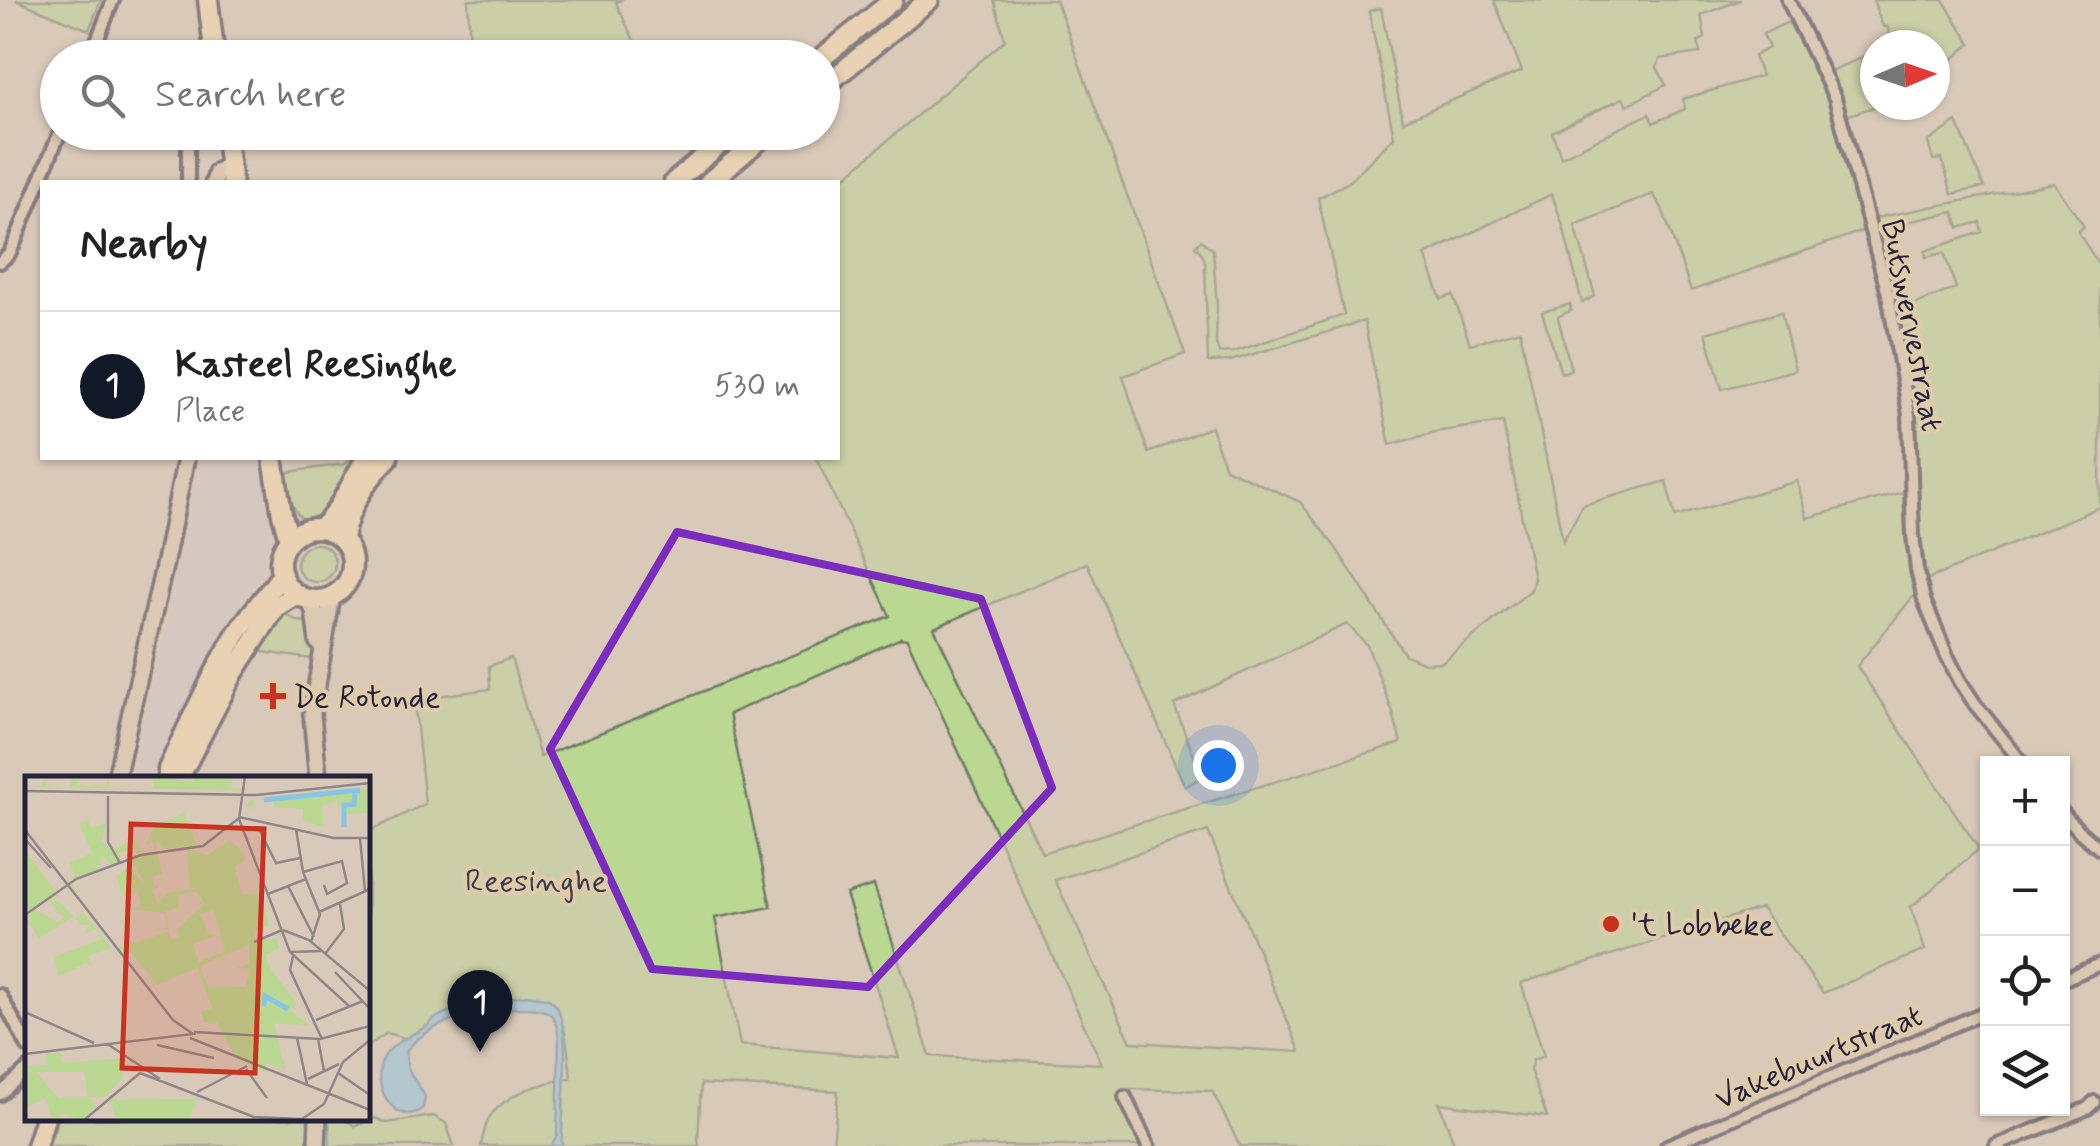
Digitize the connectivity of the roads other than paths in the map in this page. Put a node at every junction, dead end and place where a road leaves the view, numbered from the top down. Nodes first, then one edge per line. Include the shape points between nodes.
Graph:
1 (114, 0) edge
2 (208, 0) edge
3 (892, 0) edge
4 (928, 0) edge
5 (1788, 0) edge
6 (97, 40) edge
7 (212, 40) edge
8 (840, 43) edge
9 (840, 73) edge
10 (54, 150) edge
11 (188, 150) edge
12 (712, 150) edge
13 (747, 150) edge
14 (44, 180) edge
15 (188, 180) edge
16 (676, 180) edge
17 (711, 180) edge
18 (39, 195) edge
19 (0, 262) edge
20 (186, 460) edge
21 (273, 460) edge
22 (365, 460) edge
23 (386, 460) edge
24 (276, 480) junction
25 (313, 529) junction
26 (290, 540) junction
27 (343, 540) junction
28 (282, 574) junction
29 (303, 596) junction
30 (332, 596) junction
31 (320, 661) junction
32 (2017, 756) edge
33 (116, 776) edge
34 (171, 776) edge
35 (176, 776) edge
36 (318, 776) edge
37 (2070, 820) edge
38 (2100, 850) edge
39 (2100, 964) edge
40 (2070, 977) edge
41 (0, 994) edge
42 (1980, 1014) edge
43 (25, 1041) edge
44 (25, 1072) edge
45 (0, 1094) edge
46 (1124, 1098) dead end
47 (2094, 1102) dead end
48 (44, 1121) edge
49 (318, 1121) edge
50 (36, 1146) edge
51 (317, 1146) edge
52 (1148, 1146) edge
53 (1668, 1146) edge
54 (1996, 1146) edge

1 - 6 street
2 - 7 main road
3 - 8 main road
4 - 9 main road
5 - 32 street, Butswervestraat via 1835,98 1888,294 1909,414 1913,536 1924,600 1960,681
10 - 14 street
11 - 15 street
12 - 16 main road
13 - 17 main road
18 - 19 street
20 - 33 main road
21 - 24 main road
22 - 25 main road via 331,519
23 - 27 main road via 361,492
24 - 25 main road via 291,514
24 - 26 main road
25 - 26 main road
25 - 27 main road
26 - 28 main road
27 - 30 main road via 352,566
28 - 29 main road
28 - 34 main road via 235,636 168,769
29 - 30 main road
29 - 31 main road via 314,611
29 - 35 main road via 276,607
30 - 31 main road
31 - 36 main road via 312,725
37 - 38 street
39 - 40 street
41 - 43 street
42 - 53 street, Vakebuurtstraat
44 - 45 street
46 - 52 street
47 - 54 street
48 - 50 main road
49 - 51 main road

